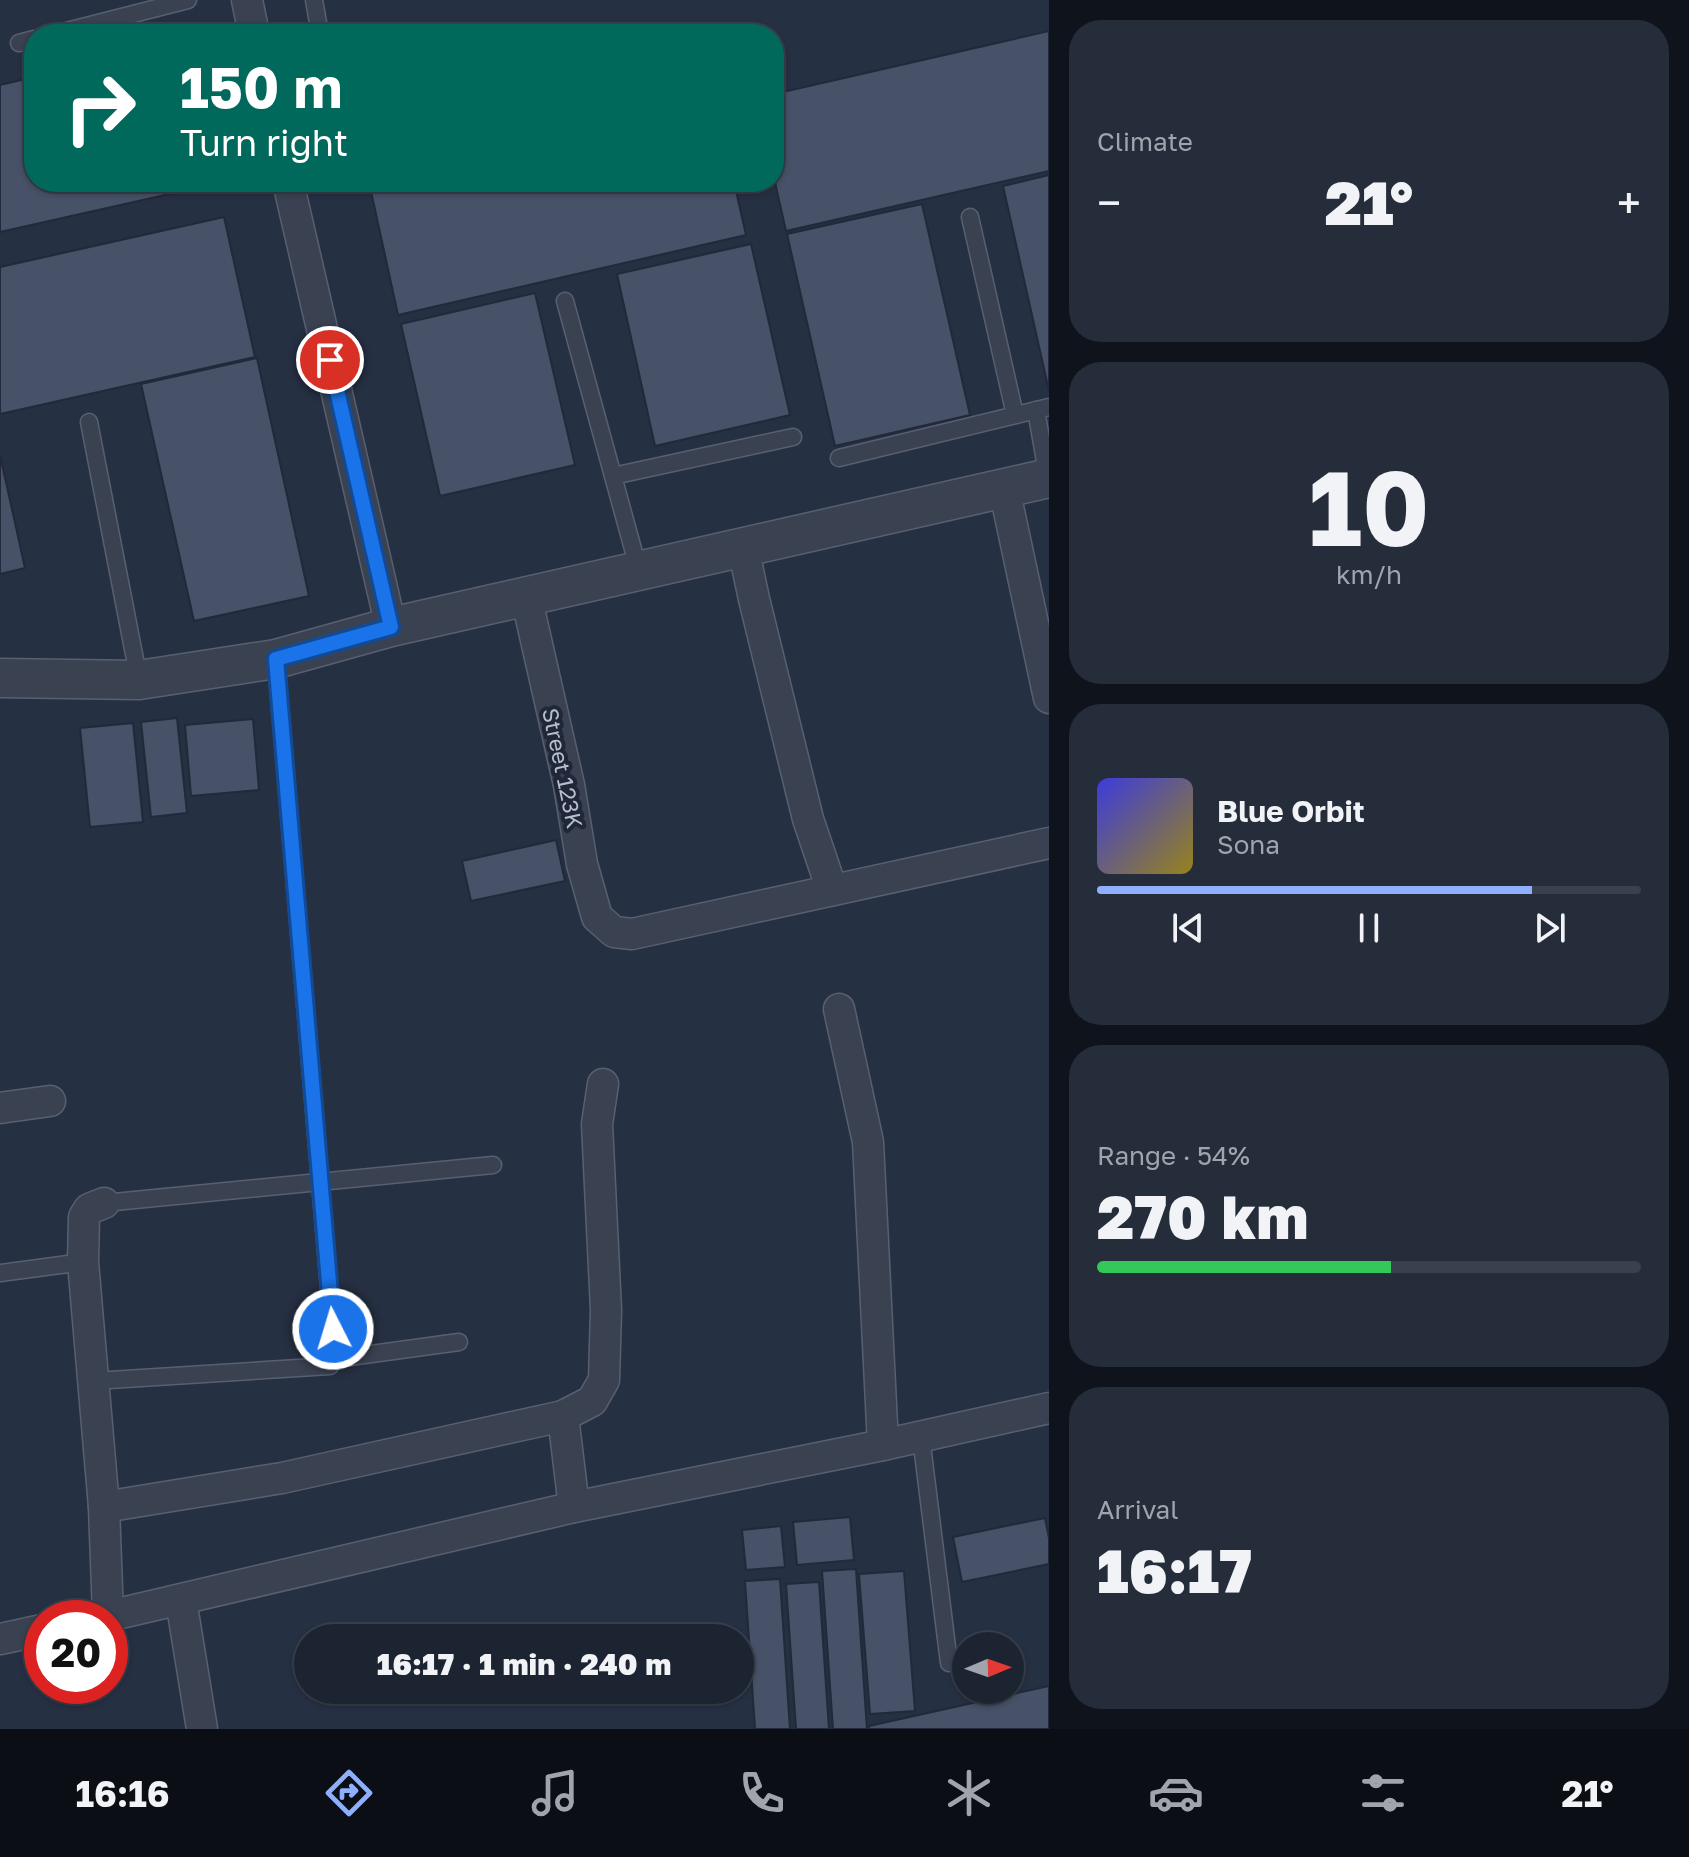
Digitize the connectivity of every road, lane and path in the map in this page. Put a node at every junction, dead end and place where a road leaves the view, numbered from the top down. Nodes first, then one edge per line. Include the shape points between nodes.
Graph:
1 (188, 0) edge
2 (247, 0) edge
3 (314, 0) edge
4 (94, 24) edge
5 (252, 24) edge
6 (318, 24) edge
7 (290, 192) edge
8 (970, 217) dead end
9 (565, 301) dead end
10 (1042, 409) edge
11 (1015, 415) junction
12 (89, 422) dead end
13 (793, 437) dead end
14 (839, 458) dead end
15 (613, 476) junction
16 (1049, 478) edge
17 (1004, 488) junction
18 (743, 547) junction
19 (639, 571) junction
20 (526, 596) junction
21 (391, 627) junction
22 (276, 659) junction
23 (0, 678) edge
24 (139, 680) junction
25 (1049, 698) edge
26 (1049, 843) edge
27 (832, 890) junction
28 (839, 1009) dead end
29 (603, 1084) dead end
30 (50, 1101) dead end
31 (0, 1108) edge
32 (493, 1165) dead end
33 (321, 1180) junction
34 (104, 1203) joint
35 (83, 1262) junction
36 (0, 1273) edge
37 (459, 1342) dead end
38 (335, 1359) junction
39 (94, 1381) junction
40 (1049, 1408) edge
41 (563, 1416) junction
42 (921, 1437) junction
43 (883, 1445) junction
44 (104, 1507) junction
45 (574, 1507) junction
46 (104, 1600) edge
47 (181, 1600) junction
48 (128, 1612) edge
49 (24, 1634) edge
50 (0, 1639) edge
51 (949, 1663) dead end
52 (202, 1729) edge

1 - 4 lane
2 - 5 street
3 - 6 lane
7 - 21 street
8 - 11 lane
9 - 15 lane
10 - 11 lane
10 - 16 lane
11 - 14 lane
12 - 24 lane
13 - 15 lane
15 - 19 lane
16 - 17 street
17 - 18 street
17 - 25 street
18 - 19 street
18 - 27 street via 808,819
19 - 20 street
20 - 21 street
20 - 27 street, Street 123K via 597,917 614,932 632,934
21 - 22 street
22 - 24 street
22 - 33 lane
23 - 24 street
26 - 27 street, Street 123K
28 - 43 street via 868,1142
29 - 41 street via 597,1147 606,1310 604,1380 592,1401
30 - 31 street
32 - 33 lane
33 - 34 lane
33 - 38 lane
34 - 35 street via 84,1217
35 - 36 lane
35 - 39 street
37 - 38 lane
38 - 39 lane via 330,1366
39 - 44 street
40 - 42 street
41 - 44 street via 282,1478
41 - 45 street
42 - 43 street
42 - 51 lane
43 - 45 street
44 - 46 street
45 - 47 street
47 - 48 street
47 - 52 street
49 - 50 street

